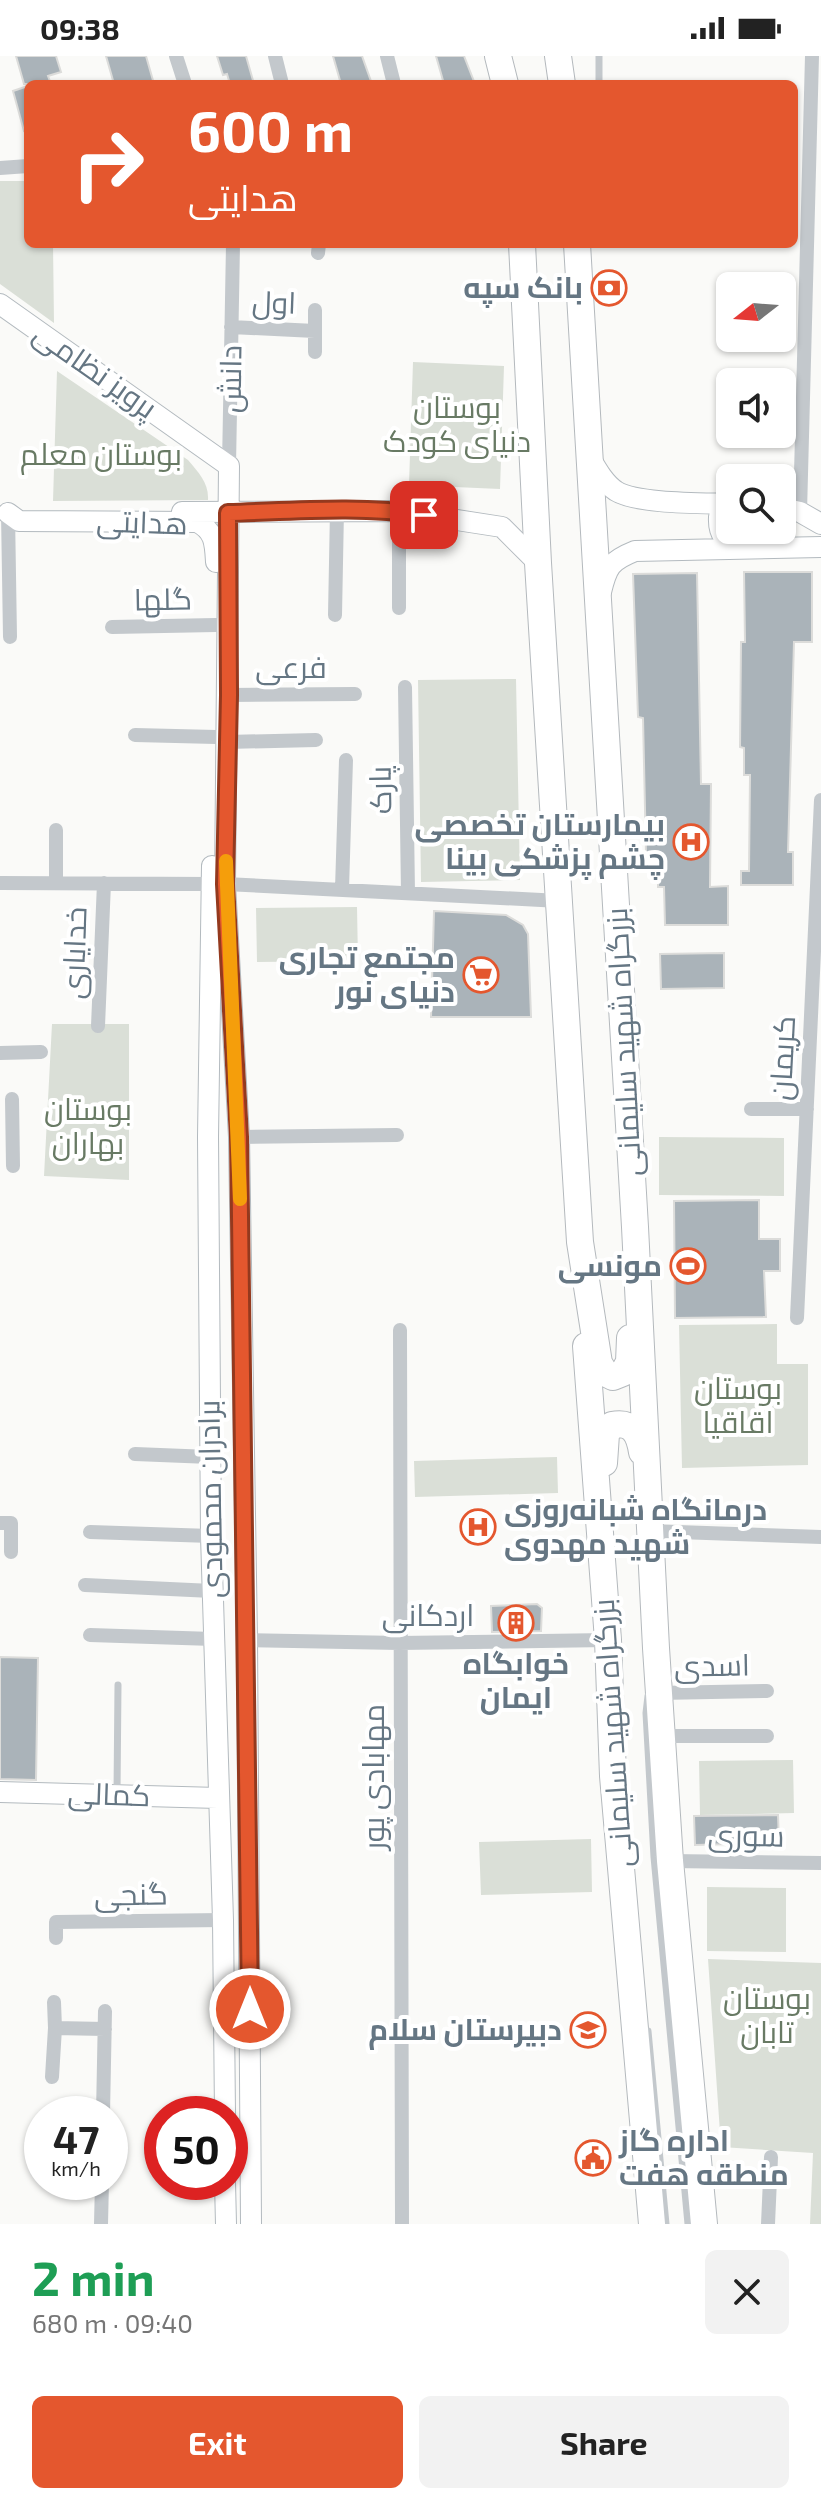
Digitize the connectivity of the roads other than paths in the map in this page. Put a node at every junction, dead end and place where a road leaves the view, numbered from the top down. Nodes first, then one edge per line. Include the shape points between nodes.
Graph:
1 (176, 56) edge
2 (275, 56) edge
3 (387, 56) edge
4 (558, 56) edge
5 (572, 56) edge
6 (599, 56) edge
7 (812, 56) edge
8 (184, 80) edge
9 (281, 80) edge
10 (393, 80) edge
11 (561, 80) edge
12 (571, 80) edge
13 (599, 80) edge
14 (24, 166) edge
15 (0, 168) edge
16 (233, 248) edge
17 (522, 248) edge
18 (577, 248) edge
19 (0, 304) edge
20 (315, 310) dead end
21 (231, 327) junction
22 (315, 331) junction
23 (315, 352) dead end
24 (588, 456) junction
25 (793, 464) edge
26 (229, 466) junction
27 (716, 505) edge
28 (337, 510) junction
29 (399, 511) junction
30 (796, 512) edge
31 (4, 513) edge
32 (228, 513) junction
33 (821, 524) edge
34 (733, 544) edge
35 (821, 547) edge
36 (744, 549) junction
37 (538, 563) junction
38 (399, 608) dead end
39 (597, 608) junction
40 (335, 615) dead end
41 (216, 625) junction
42 (112, 627) dead end
43 (10, 637) dead end
44 (405, 687) dead end
45 (355, 694) dead end
46 (229, 695) junction
47 (135, 735) dead end
48 (222, 740) junction
49 (316, 740) dead end
50 (346, 760) dead end
51 (821, 800) edge
52 (56, 830) dead end
53 (0, 883) edge
54 (56, 883) junction
55 (104, 883) junction
56 (218, 884) junction
57 (342, 889) junction
58 (408, 893) junction
59 (560, 901) junction
60 (98, 1026) dead end
61 (41, 1052) dead end
62 (0, 1053) edge
63 (12, 1099) dead end
64 (751, 1109) dead end
65 (807, 1109) junction
66 (7, 1131) edge
67 (397, 1135) dead end
68 (239, 1137) junction
69 (13, 1166) dead end
70 (635, 1227) junction
71 (580, 1242) junction
72 (797, 1318) dead end
73 (400, 1330) dead end
74 (135, 1454) dead end
75 (210, 1457) junction
76 (7, 1518) edge
77 (598, 1531) junction
78 (649, 1531) junction
79 (90, 1532) dead end
80 (211, 1536) junction
81 (821, 1537) edge
82 (11, 1552) dead end
83 (85, 1585) dead end
84 (212, 1591) junction
85 (90, 1635) dead end
86 (213, 1639) junction
87 (247, 1640) junction
88 (608, 1640) junction
89 (399, 1643) junction
90 (656, 1648) junction
91 (118, 1685) dead end
92 (767, 1691) dead end
93 (659, 1693) junction
94 (663, 1736) junction
95 (767, 1736) dead end
96 (613, 1776) junction
97 (0, 1792) edge
98 (117, 1795) junction
99 (179, 1798) junction
100 (218, 1798) junction
101 (626, 1818) dead end
102 (220, 1853) junction
103 (670, 1861) junction
104 (821, 1863) edge
105 (223, 1920) junction
106 (56, 1938) dead end
107 (54, 2002) dead end
108 (105, 2011) dead end
109 (647, 2020) dead end
110 (55, 2028) junction
111 (105, 2029) junction
112 (52, 2077) dead end
113 (103, 2096) edge
114 (225, 2096) edge
115 (771, 2157) dead end
116 (102, 2200) edge
117 (225, 2200) edge
118 (101, 2224) edge
119 (226, 2224) edge
120 (251, 2224) edge
121 (402, 2224) edge
122 (652, 2224) edge
123 (666, 2224) edge
124 (688, 2224) edge
125 (704, 2224) edge
126 (768, 2224) edge

1 - 8 street
2 - 9 street
3 - 10 street
4 - 11 highway
5 - 12 highway
6 - 13 lane
7 - 25 street
14 - 15 street
16 - 21 street, دانش
17 - 37 highway
18 - 24 highway, بزرگراه شهید سلیمانی
19 - 26 main road, پرویز نظامی
20 - 22 street
21 - 22 street, اول
21 - 26 street, دانش
22 - 23 street
24 - 27 main road via 618,492
24 - 39 highway, بزرگراه شهید سلیمانی
26 - 32 main road, دانش
28 - 29 main road, هدایتی
28 - 32 main road, هدایتی
28 - 40 street
29 - 37 main road, هدایتی via 502,527
29 - 38 street
30 - 33 main road
31 - 32 main road, هدایتی
31 - 41 main road, هدایتی via 19,521 197,522 215,540
31 - 43 street
32 - 46 main road
34 - 36 main road
35 - 36 main road
36 - 39 main road via 635,551 617,558 606,572
37 - 59 highway
39 - 70 highway, بزرگراه شهید سلیمانی
41 - 42 street, گلها
41 - 48 main road, هدایتی
44 - 58 street, پارک
45 - 46 street, فرعی
46 - 48 main road
47 - 48 street
48 - 49 street
48 - 56 main road, هدایتی
50 - 57 street
51 - 65 street, کریمان
52 - 54 street
53 - 54 street
54 - 55 street
55 - 56 street
55 - 60 street, خدایاری
56 - 57 street
56 - 68 main road, برادران محمودی
56 - 75 main road, برادران محمودی via 208,1137
57 - 58 street
58 - 59 street
59 - 71 highway
61 - 62 street
63 - 66 street
64 - 65 street
65 - 72 street, کریمان
66 - 69 street
67 - 68 street
68 - 87 main road, برادران محمودی
70 - 71 highway via 629,1362 613,1377 599,1363
70 - 78 highway, بزرگراه شهید سلیمانی
71 - 77 highway, بزرگراه شهید سلیمانی
73 - 89 street, مهابادی پور
74 - 75 street
75 - 80 main road, برادران محمودی
76 - 82 street
77 - 78 highway via 606,1434 612,1425 624,1423 641,1441
77 - 88 highway, بزرگراه شهید سلیمانی
78 - 81 street
78 - 90 highway, بزرگراه شهید سلیمانی
79 - 80 street
80 - 84 main road, برادران محمودی
83 - 84 street
84 - 86 main road, برادران محمودی
85 - 86 street
86 - 87 main road
86 - 100 main road, برادران محمودی
87 - 89 street, اردکانی
87 - 120 main road, برادران محمودی
88 - 89 street, اردکانی
88 - 96 highway, بزرگراه شهید سلیمانی
89 - 121 street, مهابادی پور
90 - 93 highway, بزرگراه شهید سلیمانی
90 - 124 lane via 646,1713 653,1843
91 - 98 lane
92 - 93 street, اسدی
93 - 94 highway, بزرگراه شهید سلیمانی
94 - 95 street
94 - 103 highway, بزرگراه شهید سلیمانی
96 - 101 lane
96 - 122 highway, بزرگراه شهید سلیمانی
97 - 98 main road, کمالی
98 - 99 main road, کمالی
99 - 100 main road, کمالی
99 - 102 main road via 203,1814
100 - 102 main road, برادران محمودی
102 - 105 main road, برادران محمودی
103 - 104 street, سوری
103 - 125 highway, بزرگراه شهید سلیمانی
105 - 106 street, گنجی via 56,1922
105 - 114 main road, برادران محمودی
107 - 110 street
108 - 111 street
109 - 123 lane
110 - 111 street
110 - 112 street
111 - 113 street
115 - 126 street
116 - 118 street
117 - 119 main road

